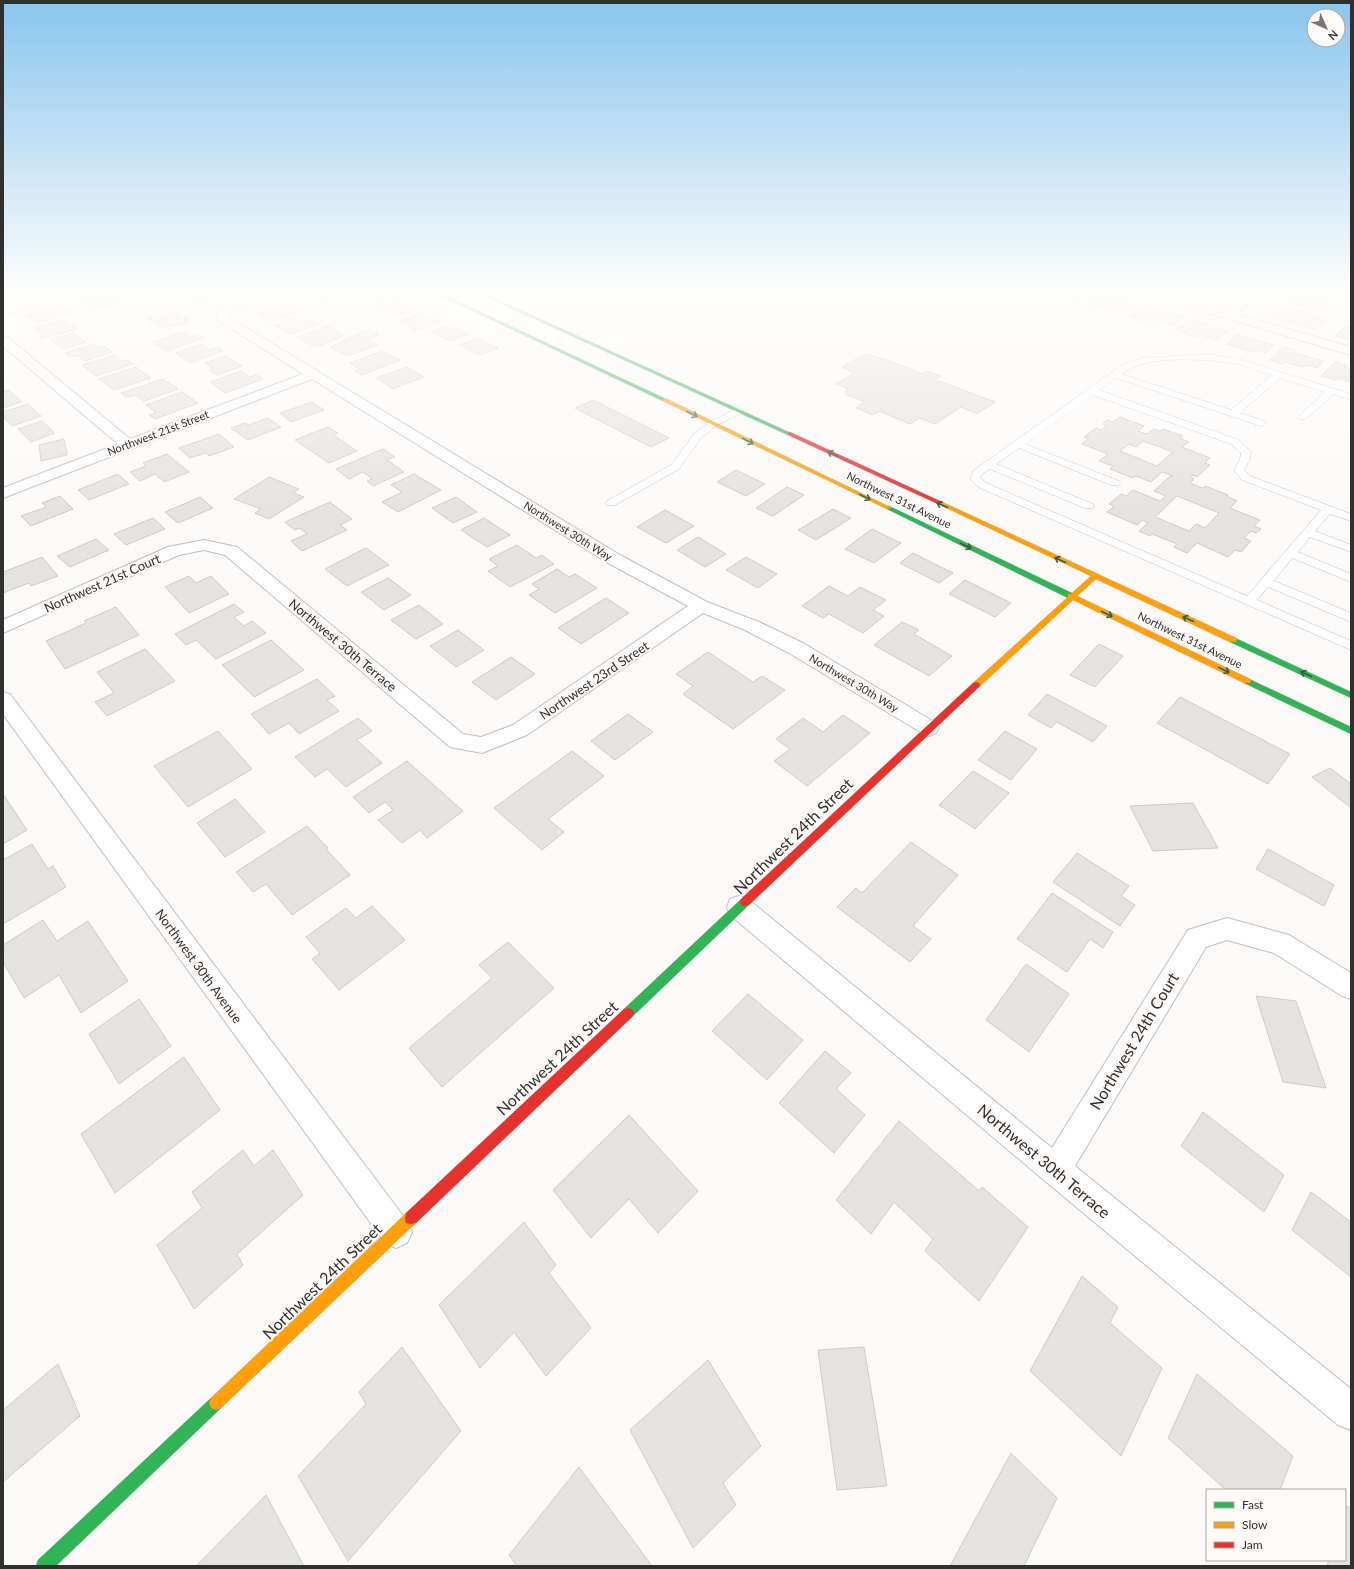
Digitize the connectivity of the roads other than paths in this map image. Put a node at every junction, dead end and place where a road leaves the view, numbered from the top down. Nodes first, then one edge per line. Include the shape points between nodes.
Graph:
1 (33, 365) edge
2 (299, 365) edge
3 (591, 365) edge
4 (639, 365) edge
5 (1131, 365) edge
6 (1250, 365) edge
7 (314, 374) junction
8 (1279, 374) junction
9 (1115, 375) junction
10 (1092, 391) junction
11 (1332, 391) junction
12 (1351, 397) edge
13 (738, 411) junction
14 (1233, 414) junction
15 (1304, 417) dead end
16 (713, 424) junction
17 (1261, 424) dead end
18 (127, 444) junction
19 (1017, 444) junction
20 (989, 465) junction
21 (1115, 483) dead end
22 (3, 493) edge
23 (611, 503) dead end
24 (1089, 506) dead end
25 (1328, 509) junction
26 (1351, 518) edge
27 (1308, 532) junction
28 (204, 545) joint
29 (1351, 549) edge
30 (1290, 553) junction
31 (1095, 576) junction
32 (1351, 578) edge
33 (1266, 582) junction
34 (1072, 597) junction
35 (1249, 602) junction
36 (701, 606) junction
37 (1351, 618) edge
38 (3, 627) edge
39 (1351, 646) edge
40 (1351, 694) edge
41 (3, 700) edge
42 (929, 728) junction
43 (1351, 731) edge
44 (482, 745) joint
45 (739, 907) junction
46 (1351, 987) edge
47 (1056, 1170) junction
48 (396, 1232) junction
49 (1351, 1412) edge
50 (44, 1566) edge

1 - 18 street
2 - 7 street, Northwest 30th Way
3 -> 16 main road, Northwest 31st Avenue
4 - 13 main road, Northwest 31st Avenue
5 - 9 lane
6 - 8 lane
7 - 18 street, Northwest 21st Street
7 - 36 street, Northwest 30th Way via 614,559
8 - 11 lane
8 - 14 lane
9 - 10 lane
9 - 14 lane
10 - 19 lane
10 - 25 lane via 1235,442 1246,452 1239,470 1246,478
11 - 12 lane
11 - 15 lane
13 - 16 lane
31 -> 13 main road, Northwest 31st Avenue
14 - 17 lane
16 - 23 lane via 697,436 675,467
16 -> 34 main road, Northwest 31st Avenue
18 - 22 street, Northwest 21st Street
19 - 20 lane
19 - 21 lane
20 - 24 lane
20 - 35 lane via 977,472 975,479 982,485
25 - 26 lane
25 - 27 lane
27 - 29 lane
27 - 30 lane
28 - 38 street, Northwest 21st Court via 174,551
28 - 44 street, Northwest 30th Terrace via 231,551 457,741
30 - 32 lane
30 - 33 lane
31 - 34 main road, Northwest 24th Street
40 -> 31 main road, Northwest 31st Avenue
33 - 35 lane
33 - 37 lane
34 - 42 main road, Northwest 24th Street
34 -> 43 main road, Northwest 31st Avenue
35 - 39 lane
36 - 42 street, Northwest 30th Way via 752,626 796,648
36 - 44 street, Northwest 23rd Street via 520,730
41 - 48 street, Northwest 30th Avenue
42 - 45 main road, Northwest 24th Street
45 - 47 street, Northwest 30th Terrace
45 - 48 main road, Northwest 24th Street
46 - 47 street, Northwest 24th Court via 1280,944 1227,929 1197,938
47 - 49 street, Northwest 30th Terrace
48 - 50 main road, Northwest 24th Street

